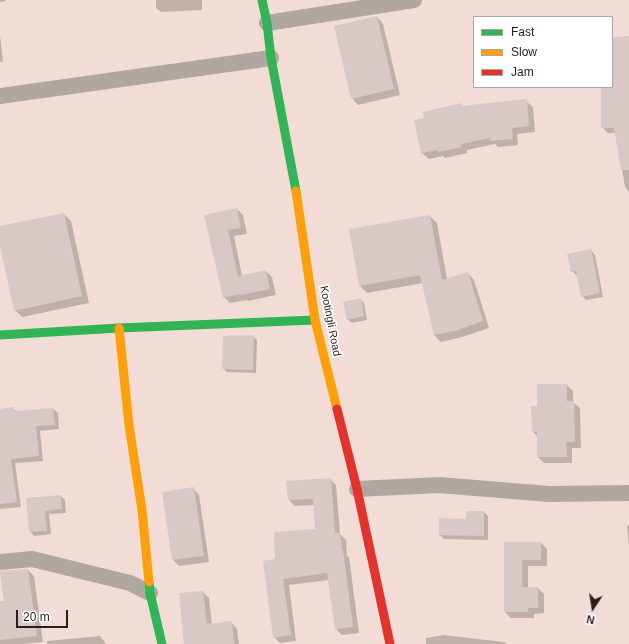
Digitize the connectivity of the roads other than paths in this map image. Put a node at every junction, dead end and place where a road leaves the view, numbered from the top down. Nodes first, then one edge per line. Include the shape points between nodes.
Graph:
1 (262, 0) edge
2 (414, 0) edge
3 (267, 23) junction
4 (271, 58) junction
5 (0, 96) edge
6 (315, 320) junction
7 (119, 328) junction
8 (0, 335) edge
9 (357, 489) junction
10 (629, 493) edge
11 (0, 562) edge
12 (150, 593) junction
13 (162, 644) edge
14 (390, 644) edge

1 - 3 street, Kootingli Road
2 - 3 street
3 - 4 street, Kootingli Road
4 - 5 street
4 - 6 street, Kootingli Road via 299,208
6 - 7 street
6 - 9 street, Kootingli Road
7 - 8 street
7 - 12 street
9 - 10 street via 439,485 549,494
9 - 14 street, Kootingli Road
11 - 12 street via 32,559 130,583
12 - 13 street

